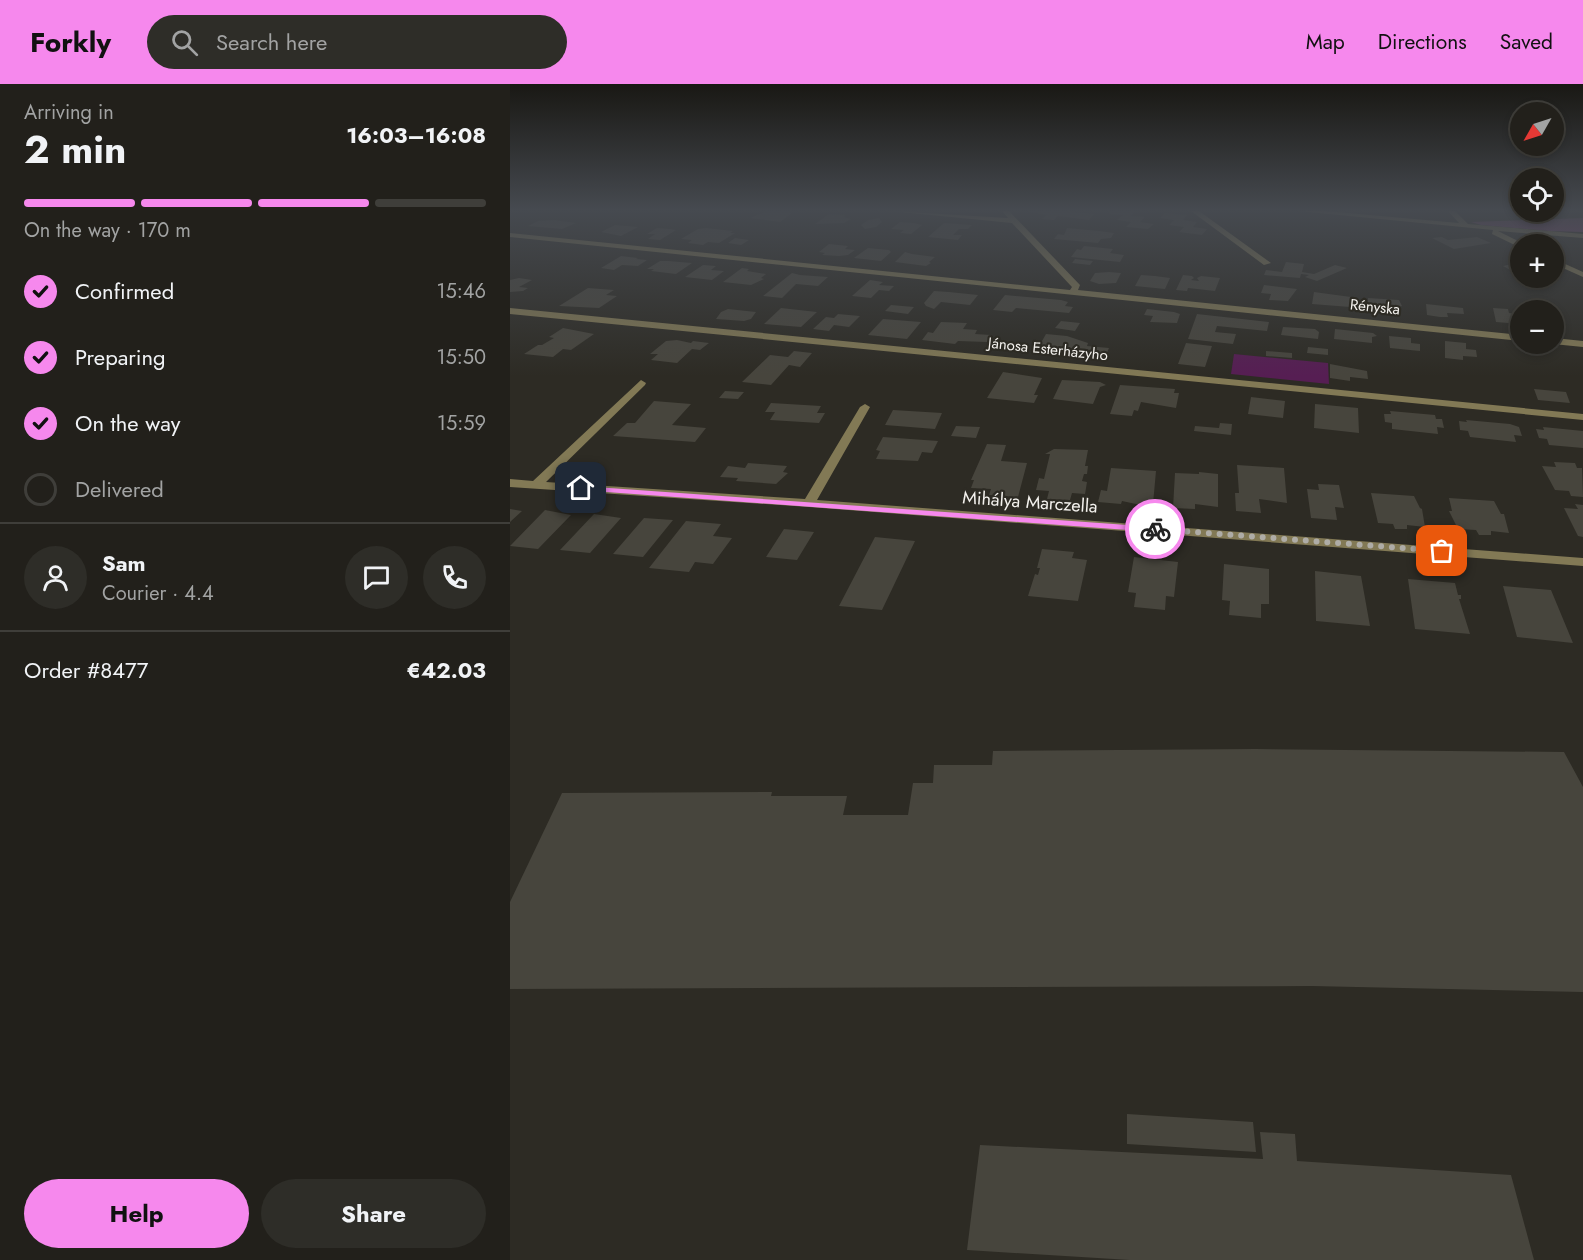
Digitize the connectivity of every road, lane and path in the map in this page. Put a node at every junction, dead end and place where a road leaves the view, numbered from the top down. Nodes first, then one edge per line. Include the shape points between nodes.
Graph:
1 (820, 266) edge
2 (1057, 266) edge
3 (1564, 266) edge
4 (1583, 275) edge
5 (1073, 291) junction
6 (510, 311) edge
7 (1510, 337) edge
8 (1564, 342) edge
9 (1583, 344) edge
10 (641, 383) dead end
11 (865, 407) dead end
12 (1583, 417) edge
13 (510, 483) edge
14 (536, 485) junction
15 (809, 503) junction
16 (1583, 562) edge

1 - 5 street, Rényska
2 - 5 street via 1077,287
3 - 4 street
5 - 7 street, Rényska
6 - 12 street, Jánosa Esterházyho
8 - 9 street
10 - 14 street
11 - 15 street
13 - 14 street, Mihálya Marczella
14 - 15 street, Mihálya Marczella
15 - 16 street, Mihálya Marczella

